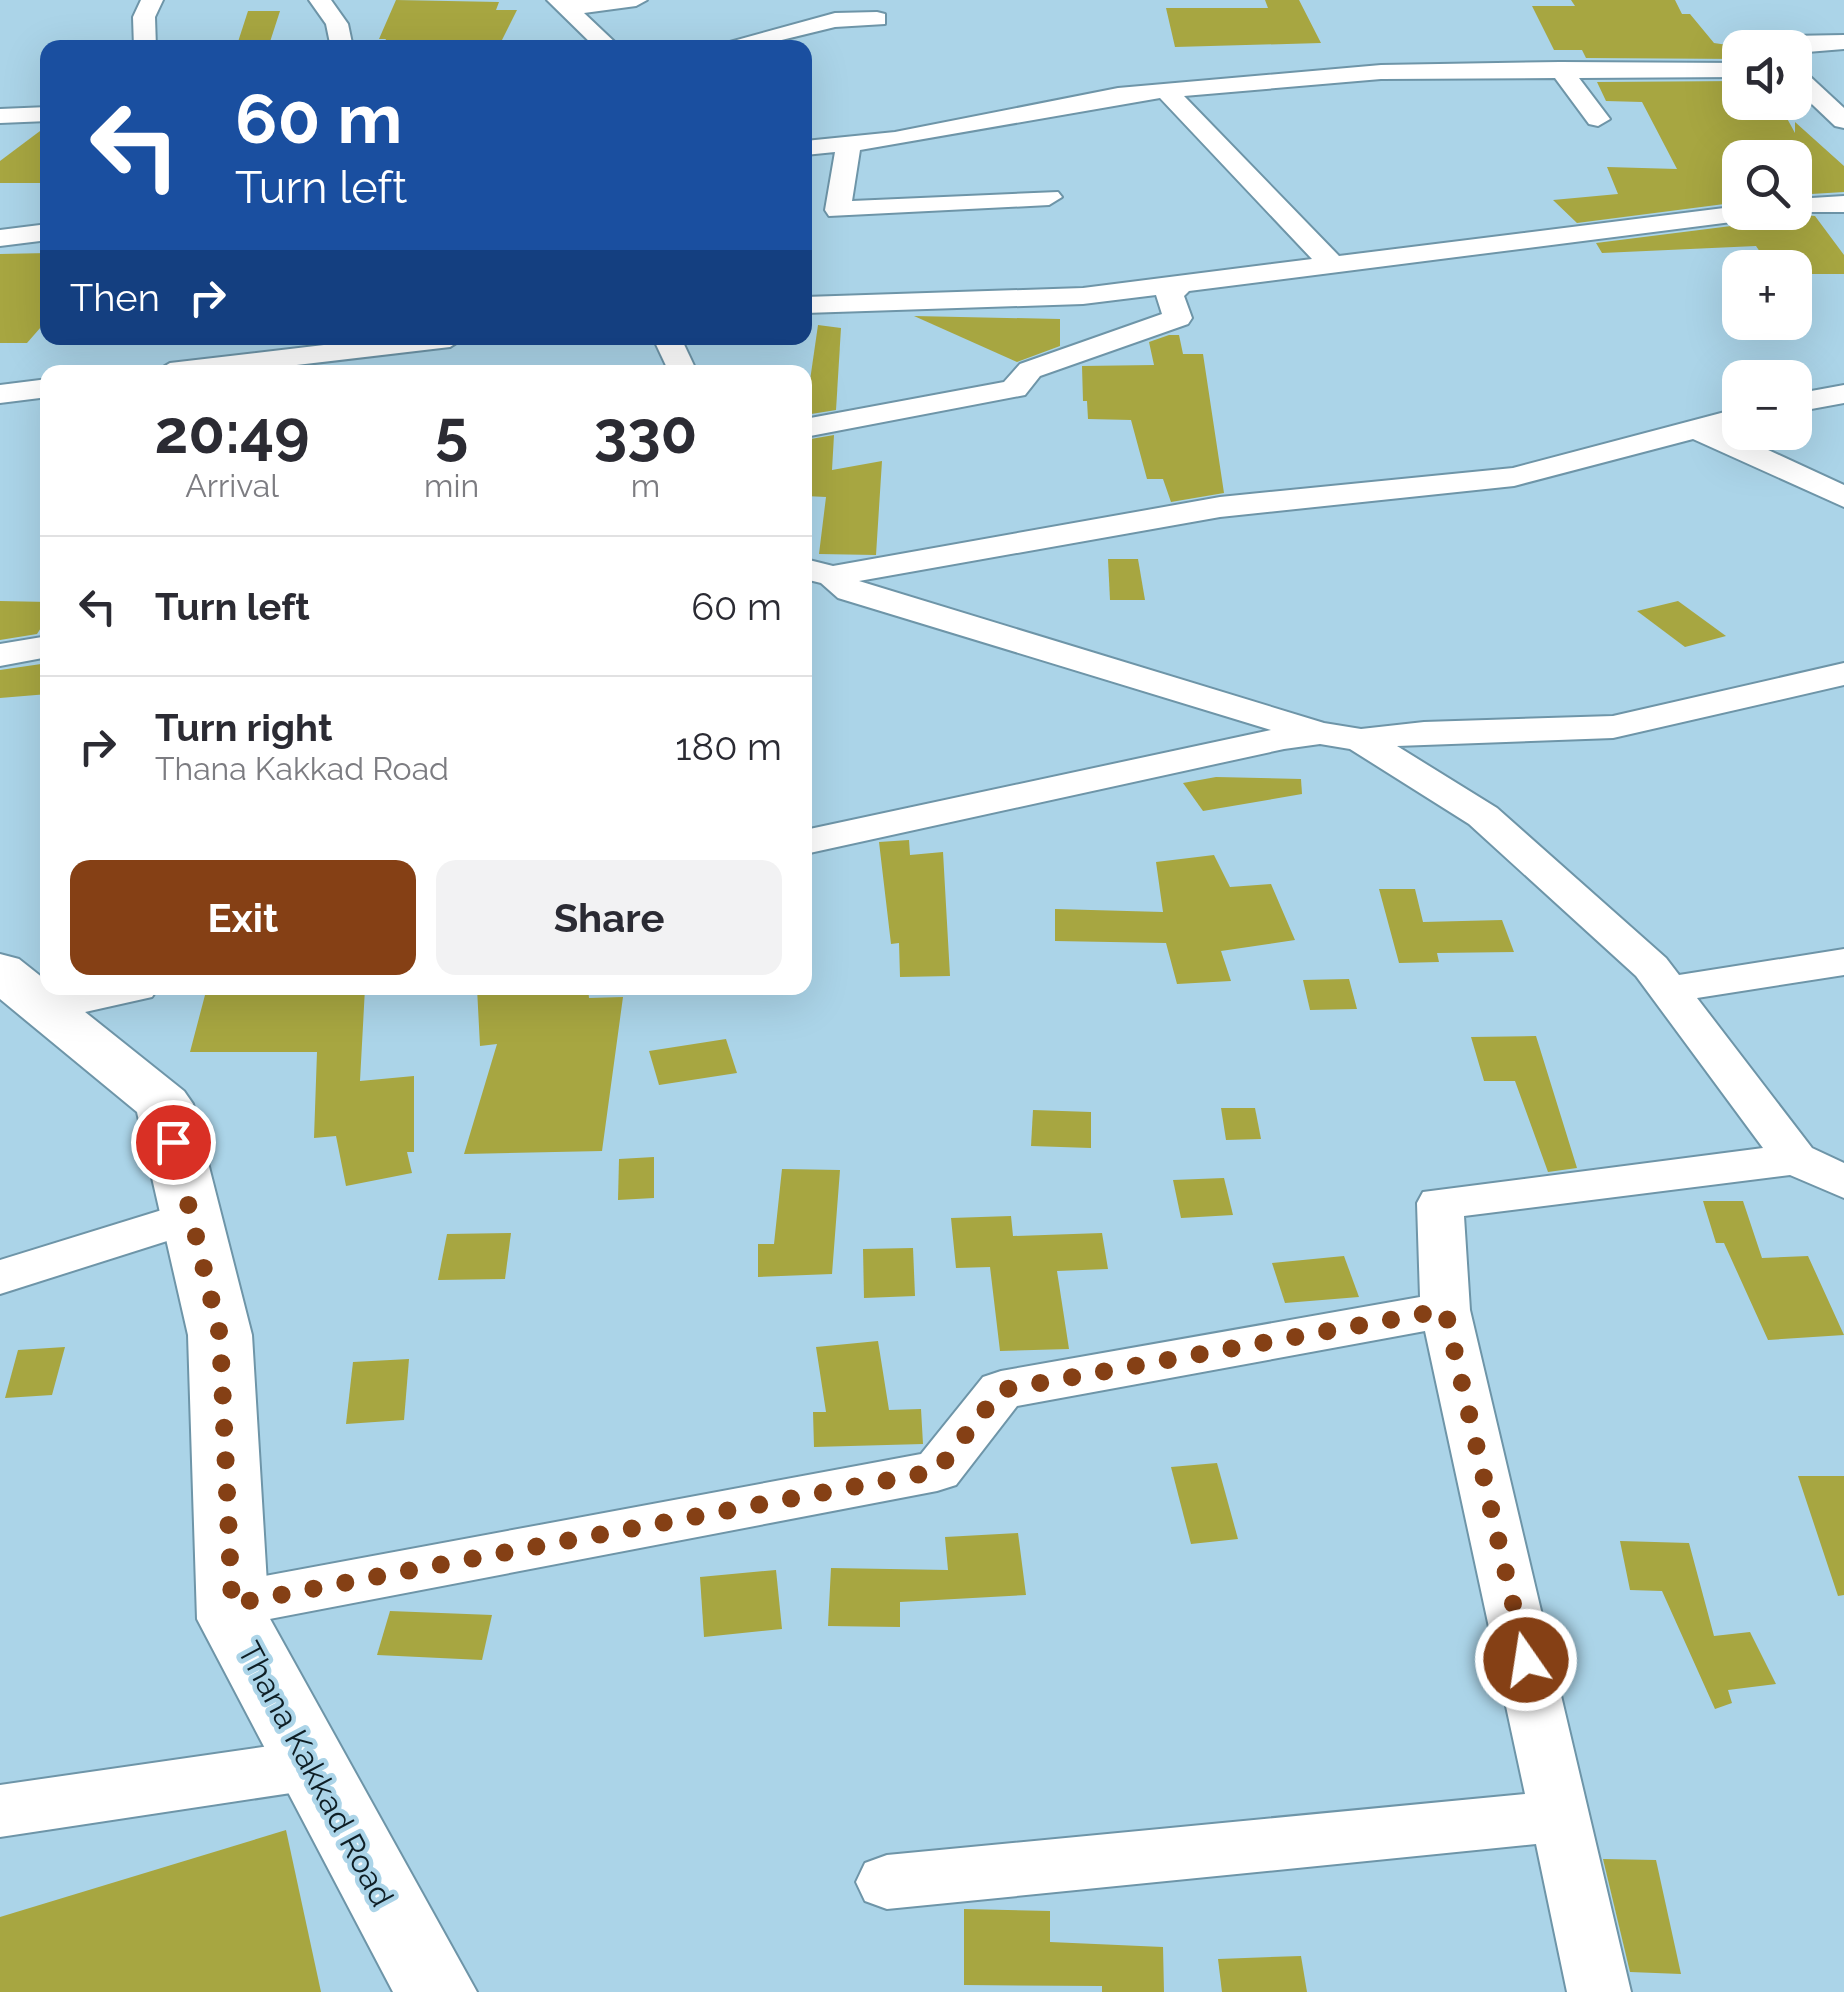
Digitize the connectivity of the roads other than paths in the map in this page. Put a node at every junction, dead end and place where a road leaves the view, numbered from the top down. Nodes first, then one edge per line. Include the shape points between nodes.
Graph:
1 (152, 0) edge
2 (320, 0) edge
3 (636, 0) edge
4 (562, 4) edge
5 (876, 19) dead end
6 (144, 40) edge
7 (340, 40) edge
8 (601, 40) edge
9 (751, 40) edge
10 (1844, 42) edge
11 (1812, 43) edge
12 (1560, 70) junction
13 (1722, 70) edge
14 (1812, 91) edge
15 (1167, 92) junction
16 (40, 114) edge
17 (0, 116) edge
18 (1598, 119) dead end
19 (1844, 121) edge
20 (849, 144) junction
21 (812, 147) edge
22 (1049, 197) dead end
23 (1842, 202) edge
24 (1812, 205) edge
25 (1722, 216) edge
26 (40, 233) edge
27 (0, 238) edge
28 (1334, 266) junction
29 (1179, 285) junction
30 (812, 304) edge
31 (392, 345) edge
32 (228, 365) edge
33 (40, 389) edge
34 (0, 394) edge
35 (1844, 394) edge
36 (1812, 400) edge
37 (1722, 422) edge
38 (812, 427) edge
39 (1697, 429) junction
40 (1844, 497) edge
41 (819, 573) edge
42 (40, 648) edge
43 (0, 655) edge
44 (1844, 674) edge
45 (1320, 733) junction
46 (1361, 740) junction
47 (812, 841) edge
48 (1844, 962) edge
49 (22, 989) edge
50 (1668, 990) junction
51 (1796, 1159) junction
52 (1844, 1182) edge
53 (191, 1217) junction
54 (0, 1277) edge
55 (1445, 1310) junction
56 (232, 1604) junction
57 (311, 1765) junction
58 (0, 1811) edge
59 (1562, 1816) junction
60 (886, 1882) dead end
61 (436, 1992) edge
62 (1600, 1992) edge

1 - 6 street
2 - 7 street
3 - 4 street
4 - 8 street
5 - 9 street via 835,20
10 - 11 street
12 - 13 street
12 - 15 street via 1381,72
12 - 18 street
14 - 19 street
15 - 20 street
15 - 28 street
16 - 17 street
20 - 21 street
20 - 22 street via 838,210
23 - 24 street
25 - 28 street
26 - 27 street
28 - 29 street
29 - 30 street via 1083,296
29 - 38 street via 1170,295 1178,318 1030,370 1014,389
31 - 32 street
33 - 34 street
35 - 36 street
37 - 39 street
39 - 40 street
39 - 41 street via 1514,477 1220,507
41 - 45 street via 850,591
42 - 43 street
44 - 46 street via 1612,728 1403,732
45 - 46 street
45 - 47 street
46 - 50 street via 1483,816 1651,967
48 - 50 street
49 - 53 main road, Thana Kakkad Road via 164,1104
50 - 51 street
51 - 52 street
51 - 55 street via 1440,1203
53 - 54 street
53 - 56 main road, Thana Kakkad Road via 220,1335
55 - 56 street via 1001,1390 937,1471
55 - 59 street
56 - 57 main road, Thana Kakkad Road via 233,1619
57 - 58 street
57 - 61 main road, Thana Kakkad Road
59 - 60 street
59 - 62 street

